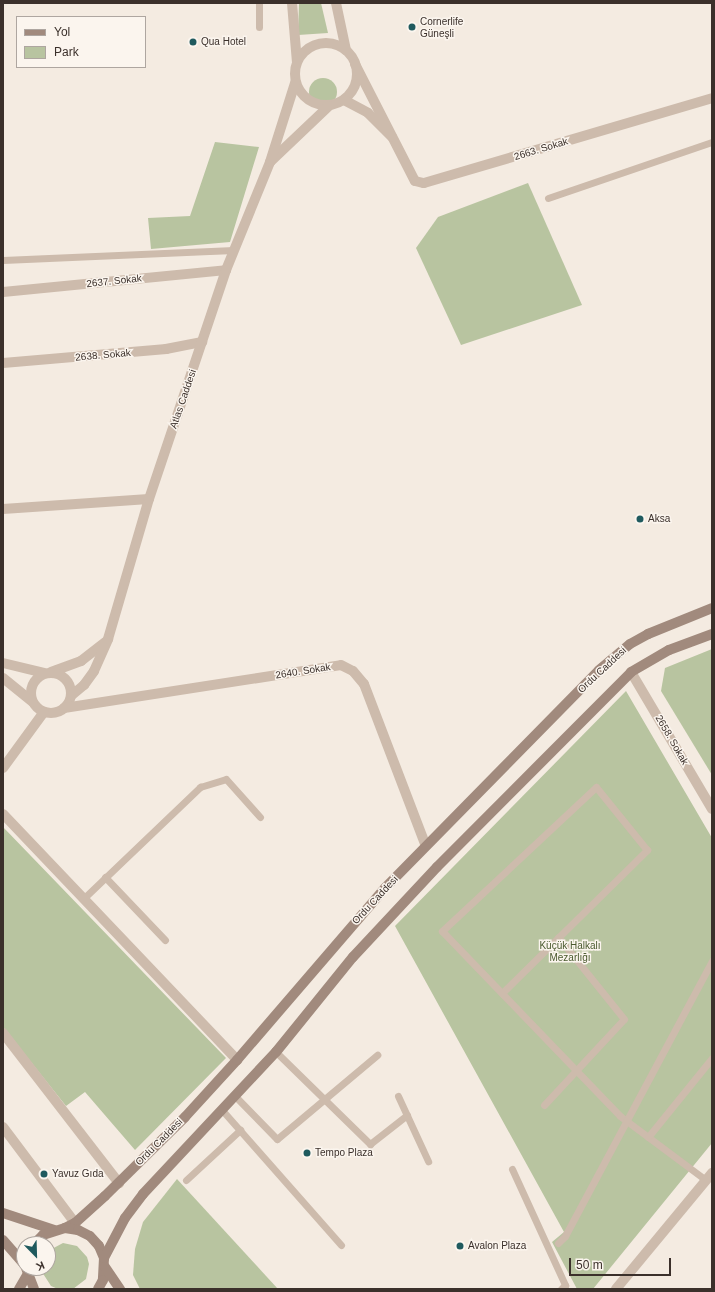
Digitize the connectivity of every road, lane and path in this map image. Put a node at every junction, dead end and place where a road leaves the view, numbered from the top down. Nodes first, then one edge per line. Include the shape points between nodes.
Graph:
1 (259, 3) edge
2 (292, 3) edge
3 (336, 3) edge
4 (259, 27) dead end
5 (346, 50) junction
6 (297, 62) junction
7 (356, 64) junction
8 (295, 83) junction
9 (712, 98) edge
10 (344, 100) junction
11 (330, 106) junction
12 (394, 140) junction
13 (712, 142) edge
14 (270, 162) junction
15 (548, 198) dead end
16 (234, 250) junction
17 (3, 260) edge
18 (226, 270) junction
19 (3, 292) edge
20 (202, 342) junction
21 (3, 363) edge
22 (148, 500) junction
23 (3, 508) edge
24 (712, 608) edge
25 (712, 634) edge
26 (108, 639) junction
27 (3, 663) edge
28 (630, 672) junction
29 (47, 673) junction
30 (3, 678) edge
31 (72, 695) junction
32 (33, 702) junction
33 (64, 708) junction
34 (44, 712) junction
35 (3, 768) edge
36 (712, 810) edge
37 (3, 814) edge
38 (260, 817) dead end
39 (426, 846) junction
40 (106, 878) junction
41 (84, 898) junction
42 (558, 937) junction
43 (165, 940) dead end
44 (712, 961) edge
45 (502, 993) junction
46 (3, 1033) edge
47 (276, 1052) junction
48 (377, 1056) dead end
49 (712, 1058) edge
50 (237, 1060) junction
51 (578, 1072) junction
52 (235, 1096) junction
53 (398, 1096) dead end
54 (324, 1099) junction
55 (544, 1105) dead end
56 (222, 1110) junction
57 (407, 1115) junction
58 (625, 1120) junction
59 (3, 1127) edge
60 (240, 1130) junction
61 (648, 1137) junction
62 (428, 1160) dead end
63 (512, 1169) dead end
64 (709, 1177) edge
65 (186, 1180) dead end
66 (119, 1182) junction
67 (3, 1213) edge
68 (75, 1223) junction
69 (65, 1228) junction
70 (54, 1230) junction
71 (42, 1236) edge
72 (3, 1240) edge
73 (558, 1243) dead end
74 (341, 1245) dead end
75 (16, 1255) edge
76 (105, 1262) junction
77 (25, 1276) edge
78 (29, 1276) edge
79 (19, 1289) edge
80 (34, 1289) edge
81 (98, 1289) edge
82 (120, 1289) edge
83 (562, 1289) edge
84 (616, 1289) edge

1 - 4 lane
2 - 6 street
3 - 5 street
5 - 6 street via 333,44 318,44 302,54
5 - 7 street
6 - 8 street
7 - 10 street via 356,84
7 - 12 street
8 - 11 street via 299,91 312,103
8 - 14 street, Atlas Caddesi
9 - 12 street, 2663. Sokak via 424,183 415,181
10 - 11 street
10 - 12 street via 368,113
11 - 14 street, Atlas Caddesi
13 - 15 lane
14 - 16 street, Atlas Caddesi
16 - 17 lane
16 - 18 street, Atlas Caddesi
18 - 19 street, 2637. Sokak
18 - 20 street, Atlas Caddesi
20 - 21 street, 2638. Sokak via 166,349
20 - 22 street, Atlas Caddesi
22 - 23 street
22 - 26 street, Atlas Caddesi
24 - 39 main road, Ordu Caddesi via 648,634 613,658
25 - 28 main road, Ordu Caddesi via 669,650
26 - 29 street via 80,661
26 - 31 street, Atlas Caddesi via 94,672
27 - 29 street
28 - 36 street, 2658. Sokak
28 - 47 main road, Ordu Caddesi via 388,919 353,957
29 - 31 street via 64,676 69,681
29 - 32 street via 38,677 31,689
30 - 32 street
31 - 33 street
32 - 34 street
33 - 34 street via 55,713
33 - 39 street, 2640. Sokak via 341,666 353,672 364,684
34 - 35 street
37 - 41 street
38 - 40 lane via 226,779 200,787
39 - 50 main road, Ordu Caddesi via 344,933
40 - 41 lane
40 - 43 lane
41 - 50 street
42 - 45 lane
42 - 45 lane via 647,850 596,787 442,931
42 - 51 lane via 624,1020
44 - 58 lane
45 - 51 lane
46 - 66 street
47 - 52 main road, Ordu Caddesi
47 - 54 lane
48 - 54 lane
49 - 61 lane
50 - 66 main road, Ordu Caddesi
51 - 55 lane
51 - 58 lane
52 - 54 lane via 277,1138
52 - 56 main road, Ordu Caddesi
53 - 57 lane
54 - 57 lane via 370,1144
56 - 60 lane
56 - 76 main road, Ordu Caddesi via 140,1197 125,1218
57 - 62 lane
58 - 61 lane
58 - 73 lane via 565,1236
59 - 68 street
60 - 65 lane
60 - 74 lane
61 - 64 lane
63 - 83 lane via 565,1285
64 - 84 street
66 - 68 main road, Ordu Caddesi
67 - 70 main road
68 - 69 main road, Ordu Caddesi
69 - 70 main road
69 - 76 main road via 78,1230 90,1236 99,1246
70 - 71 main road
72 - 75 main road
76 - 81 main road, Ordu Caddesi
76 - 82 main road
77 - 79 main road
78 - 80 main road

